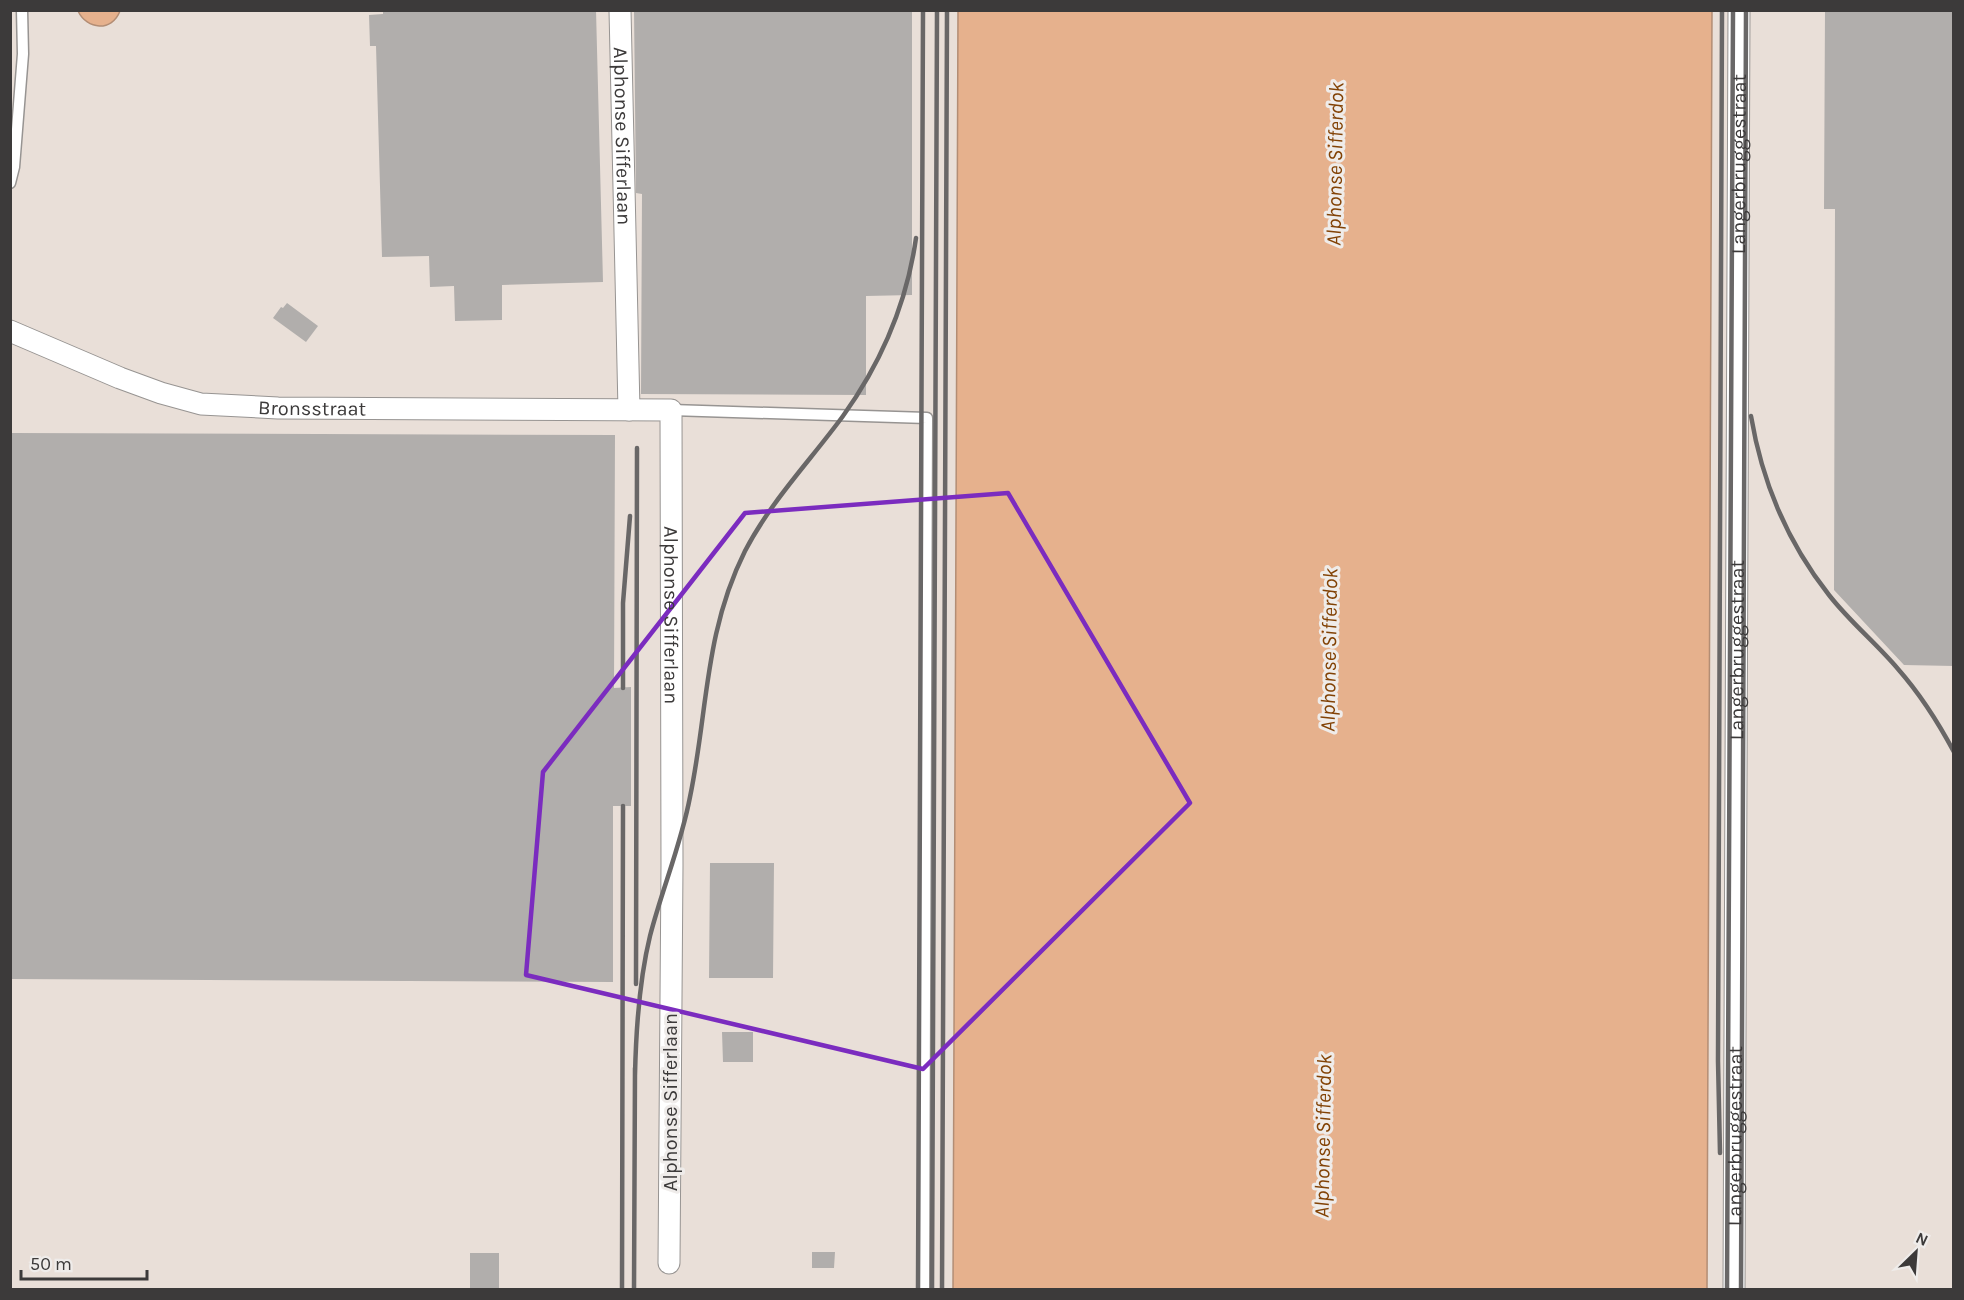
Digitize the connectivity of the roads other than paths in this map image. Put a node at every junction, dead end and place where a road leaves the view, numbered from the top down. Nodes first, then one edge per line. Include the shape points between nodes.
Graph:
1 (22, 10) edge
2 (620, 10) edge
3 (1739, 10) edge
4 (10, 183) edge
5 (10, 331) edge
6 (629, 410) junction
7 (671, 410) junction
8 (669, 1263) dead end
9 (924, 1290) edge
10 (1734, 1290) edge

1 - 4 lane via 23,54
2 - 6 street, Alphonse Sifferlaan
3 - 10 street, Langerbruggestraat
5 - 6 street, Bronsstraat via 120,378 201,404
6 - 7 street
7 - 8 street, Alphonse Sifferlaan
7 - 9 lane via 927,418

